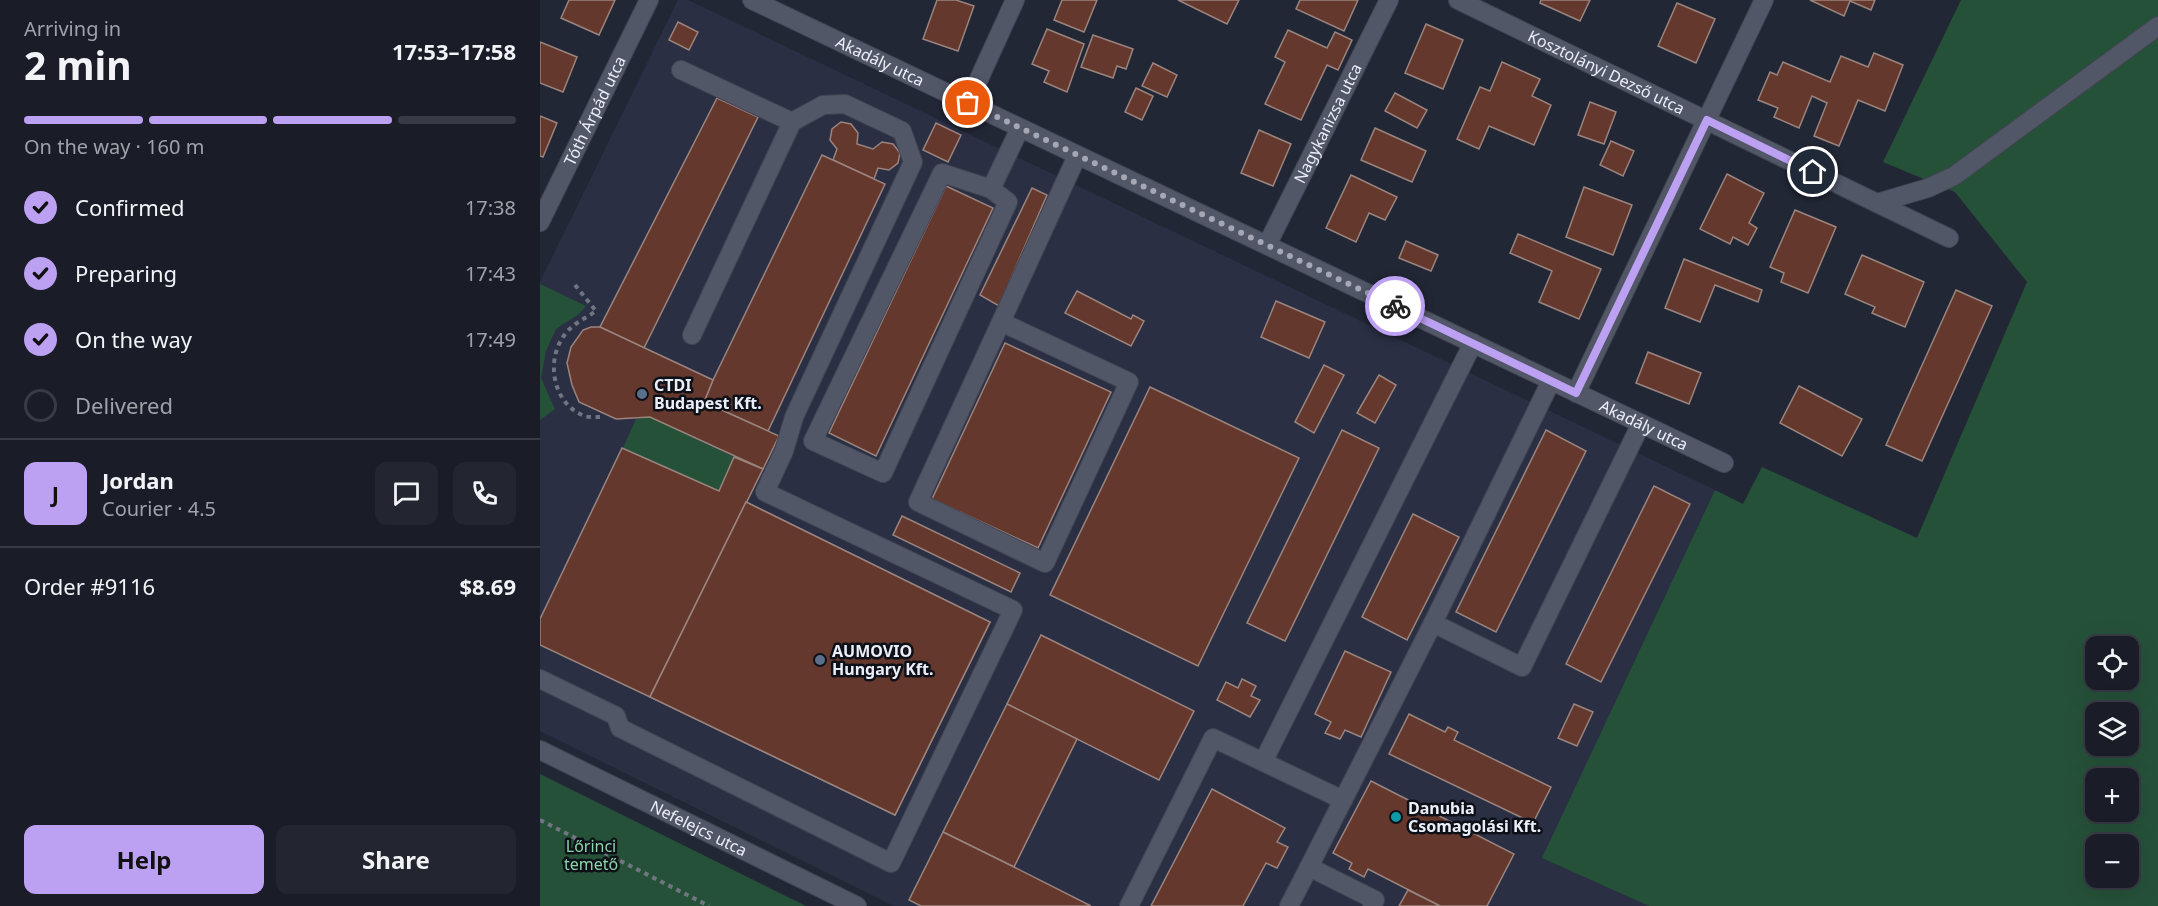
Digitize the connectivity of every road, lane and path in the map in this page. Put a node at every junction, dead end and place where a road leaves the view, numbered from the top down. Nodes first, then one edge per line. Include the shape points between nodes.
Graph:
1 (649, 0) edge
2 (752, 0) edge
3 (1015, 0) edge
4 (1389, 0) edge
5 (1458, 0) edge
6 (1764, 0) edge
7 (2158, 26) edge
8 (681, 70) dead end
9 (968, 103) junction
10 (1707, 120) junction
11 (792, 122) junction
12 (1020, 128) junction
13 (1077, 156) junction
14 (991, 189) junction
15 (1877, 203) junction
16 (540, 222) edge
17 (1948, 238) dead end
18 (1267, 245) junction
19 (575, 285) dead end
20 (1001, 321) junction
21 (692, 335) dead end
22 (1473, 343) junction
23 (1551, 381) junction
24 (1576, 393) junction
25 (601, 417) dead end
26 (1641, 424) junction
27 (1724, 463) dead end
28 (1432, 623) junction
29 (540, 679) edge
30 (540, 750) edge
31 (1264, 760) junction
32 (1343, 800) junction
33 (540, 820) edge
34 (1309, 867) junction
35 (709, 906) edge
36 (857, 906) edge
37 (1129, 906) edge
38 (1289, 906) edge
39 (1372, 906) edge

1 - 16 street, Tóth Árpád utca
2 - 9 street, Akadály utca
3 - 9 street
4 - 18 street, Nagykanizsa utca
5 - 10 street, Kosztolányi Dezső utca
6 - 10 street
7 - 15 street via 1954,176
8 - 11 street
9 - 12 street, Akadály utca
10 - 15 street, Kosztolányi Dezső utca
10 - 24 street
11 - 21 street
11 - 29 street via 823,105 845,104 902,131 913,162 794,417 765,492 1013,610 891,863 620,728 616,716
12 - 13 street, Akadály utca
12 - 14 street
13 - 18 street, Akadály utca
13 - 20 street
14 - 14 street via 942,173 813,441 882,472 1008,202
15 - 17 street, Kosztolányi Dezső utca
18 - 22 street, Akadály utca
19 - 25 path via 596,311 564,335 554,362 554,380 567,405 583,416
20 - 20 street via 1129,382 1045,563 918,502
22 - 23 street, Akadály utca
22 - 31 street
23 - 24 street, Akadály utca
23 - 28 street
24 - 26 street, Akadály utca
26 - 27 street, Akadály utca
26 - 28 street via 1522,667
28 - 32 street
30 - 36 street, Nefelejcs utca
31 - 32 street
31 - 37 street via 1213,738
32 - 34 street
33 - 35 path
34 - 38 street
34 - 39 street via 1375,900

